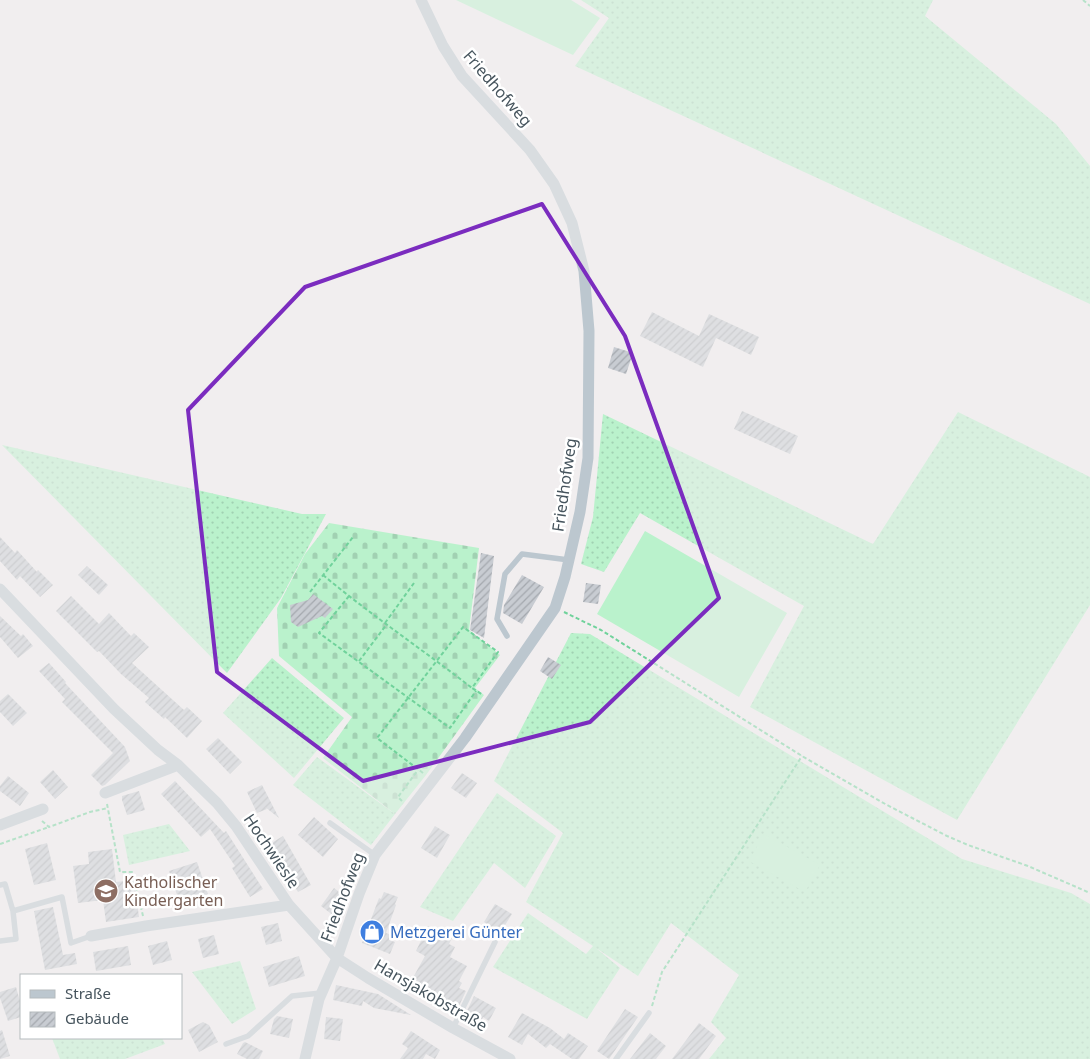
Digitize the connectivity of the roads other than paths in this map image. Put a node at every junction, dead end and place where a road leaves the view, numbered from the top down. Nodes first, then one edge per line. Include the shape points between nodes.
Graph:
1 (420, 0) edge
2 (569, 560) junction
3 (0, 589) edge
4 (507, 636) dead end
5 (178, 765) junction
6 (105, 793) road end
7 (38, 812) road end
8 (330, 823) dead end
9 (0, 825) edge
10 (375, 854) junction
11 (0, 885) edge
12 (289, 905) junction
13 (13, 911) junction
14 (92, 936) joint
15 (0, 941) edge
16 (495, 942) dead end
17 (337, 958) junction
18 (321, 993) junction
19 (649, 1013) road end
20 (453, 1028) junction
21 (226, 1044) dead end
22 (305, 1059) edge
23 (510, 1059) edge
24 (616, 1059) edge

1 - 2 street, Friedhofweg via 462,76 530,150 554,184 572,223 584,271 589,331 588,458
2 - 4 lane via 522,554 505,574 497,619
2 - 10 street, Friedhofweg via 554,608 465,738
3 - 5 street, Hochwiesle via 114,709
5 - 6 street
5 - 12 street, Hochwiesle via 227,814
7 - 9 street
8 - 10 lane
10 - 17 street, Friedhofweg
11 - 13 lane via 5,884
12 - 14 street
12 - 17 street, Hochwiesle
13 - 14 lane via 62,897 71,943
13 - 15 lane via 16,939
16 - 20 lane
17 - 18 street, Friedhofweg
17 - 20 street, Hansjakobstraße
18 - 21 lane via 292,996 248,1036
18 - 22 street, Friedhofweg
19 - 24 lane
20 - 23 street, Hansjakobstraße

